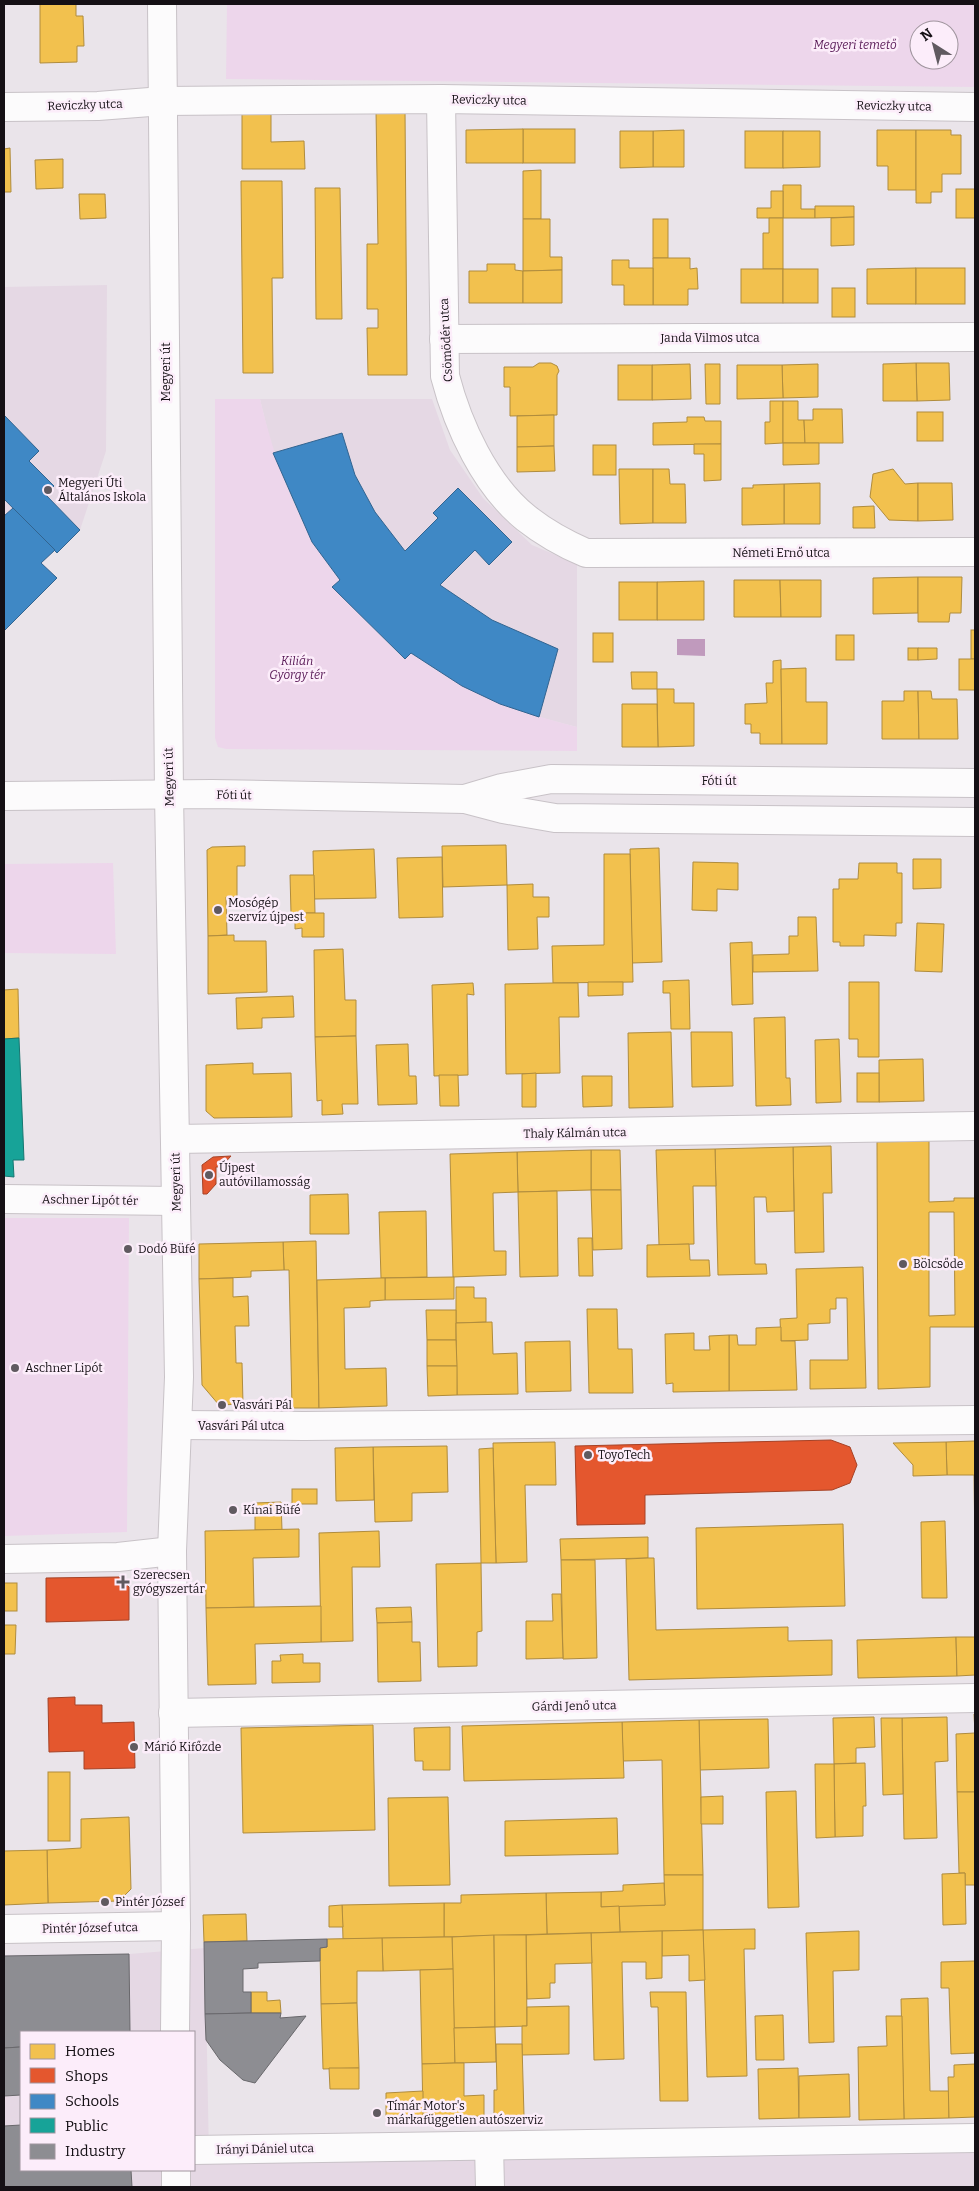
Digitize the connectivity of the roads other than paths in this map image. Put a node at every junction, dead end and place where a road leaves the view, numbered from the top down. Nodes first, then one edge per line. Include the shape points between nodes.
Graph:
1 (162, 4) edge
2 (441, 99) junction
3 (163, 101) junction
4 (4, 107) edge
5 (975, 107) edge
6 (975, 336) edge
7 (444, 339) junction
8 (975, 552) edge
9 (586, 553) joint
10 (975, 782) edge
11 (169, 794) junction
12 (4, 796) edge
13 (465, 799) junction
14 (975, 822) edge
15 (975, 1126) edge
16 (175, 1139) junction
17 (4, 1200) edge
18 (176, 1201) junction
19 (975, 1420) edge
20 (178, 1425) junction
21 (172, 1551) junction
22 (4, 1559) edge
23 (975, 1698) edge
24 (174, 1713) junction
25 (176, 1926) junction
26 (4, 1929) edge
27 (175, 2028) edge
28 (975, 2138) edge
29 (489, 2146) junction
30 (195, 2150) edge
31 (176, 2171) edge
32 (176, 2187) edge
33 (490, 2187) edge

1 - 3 street, Megyeri út
2 - 3 street, Reviczky utca
2 - 5 street, Reviczky utca
2 - 7 street, Csömödér utca
3 - 4 street, Reviczky utca via 98,106
3 - 11 street, Megyeri út
6 - 7 street, Janda Vilmos utca
7 - 9 street, Csömödér utca via 445,376 454,411 486,471 525,517 552,537
8 - 9 street, Németi Ernő utca
10 - 13 street, Fóti út via 551,779
11 - 12 street, Fóti út
11 - 13 street, Fóti út
11 - 16 street, Megyeri út
13 - 14 street, Fóti út via 502,810 555,818
15 - 16 street, Thaly Kálmán utca
16 - 18 street, Megyeri út
17 - 18 street, Aschner Lipót tér
18 - 20 street, Megyeri út
19 - 20 street, Vasvári Pál utca
20 - 21 street, Megyeri út
21 - 22 street via 118,1557
21 - 24 street, Megyeri út
23 - 24 street, Gárdi Jenő utca
24 - 25 street, Megyeri út
25 - 26 street, Pintér József utca
25 - 27 street, Megyeri út
28 - 29 street, Irányi Dániel utca
29 - 30 street, Irányi Dániel utca
29 - 33 street
31 - 32 street

